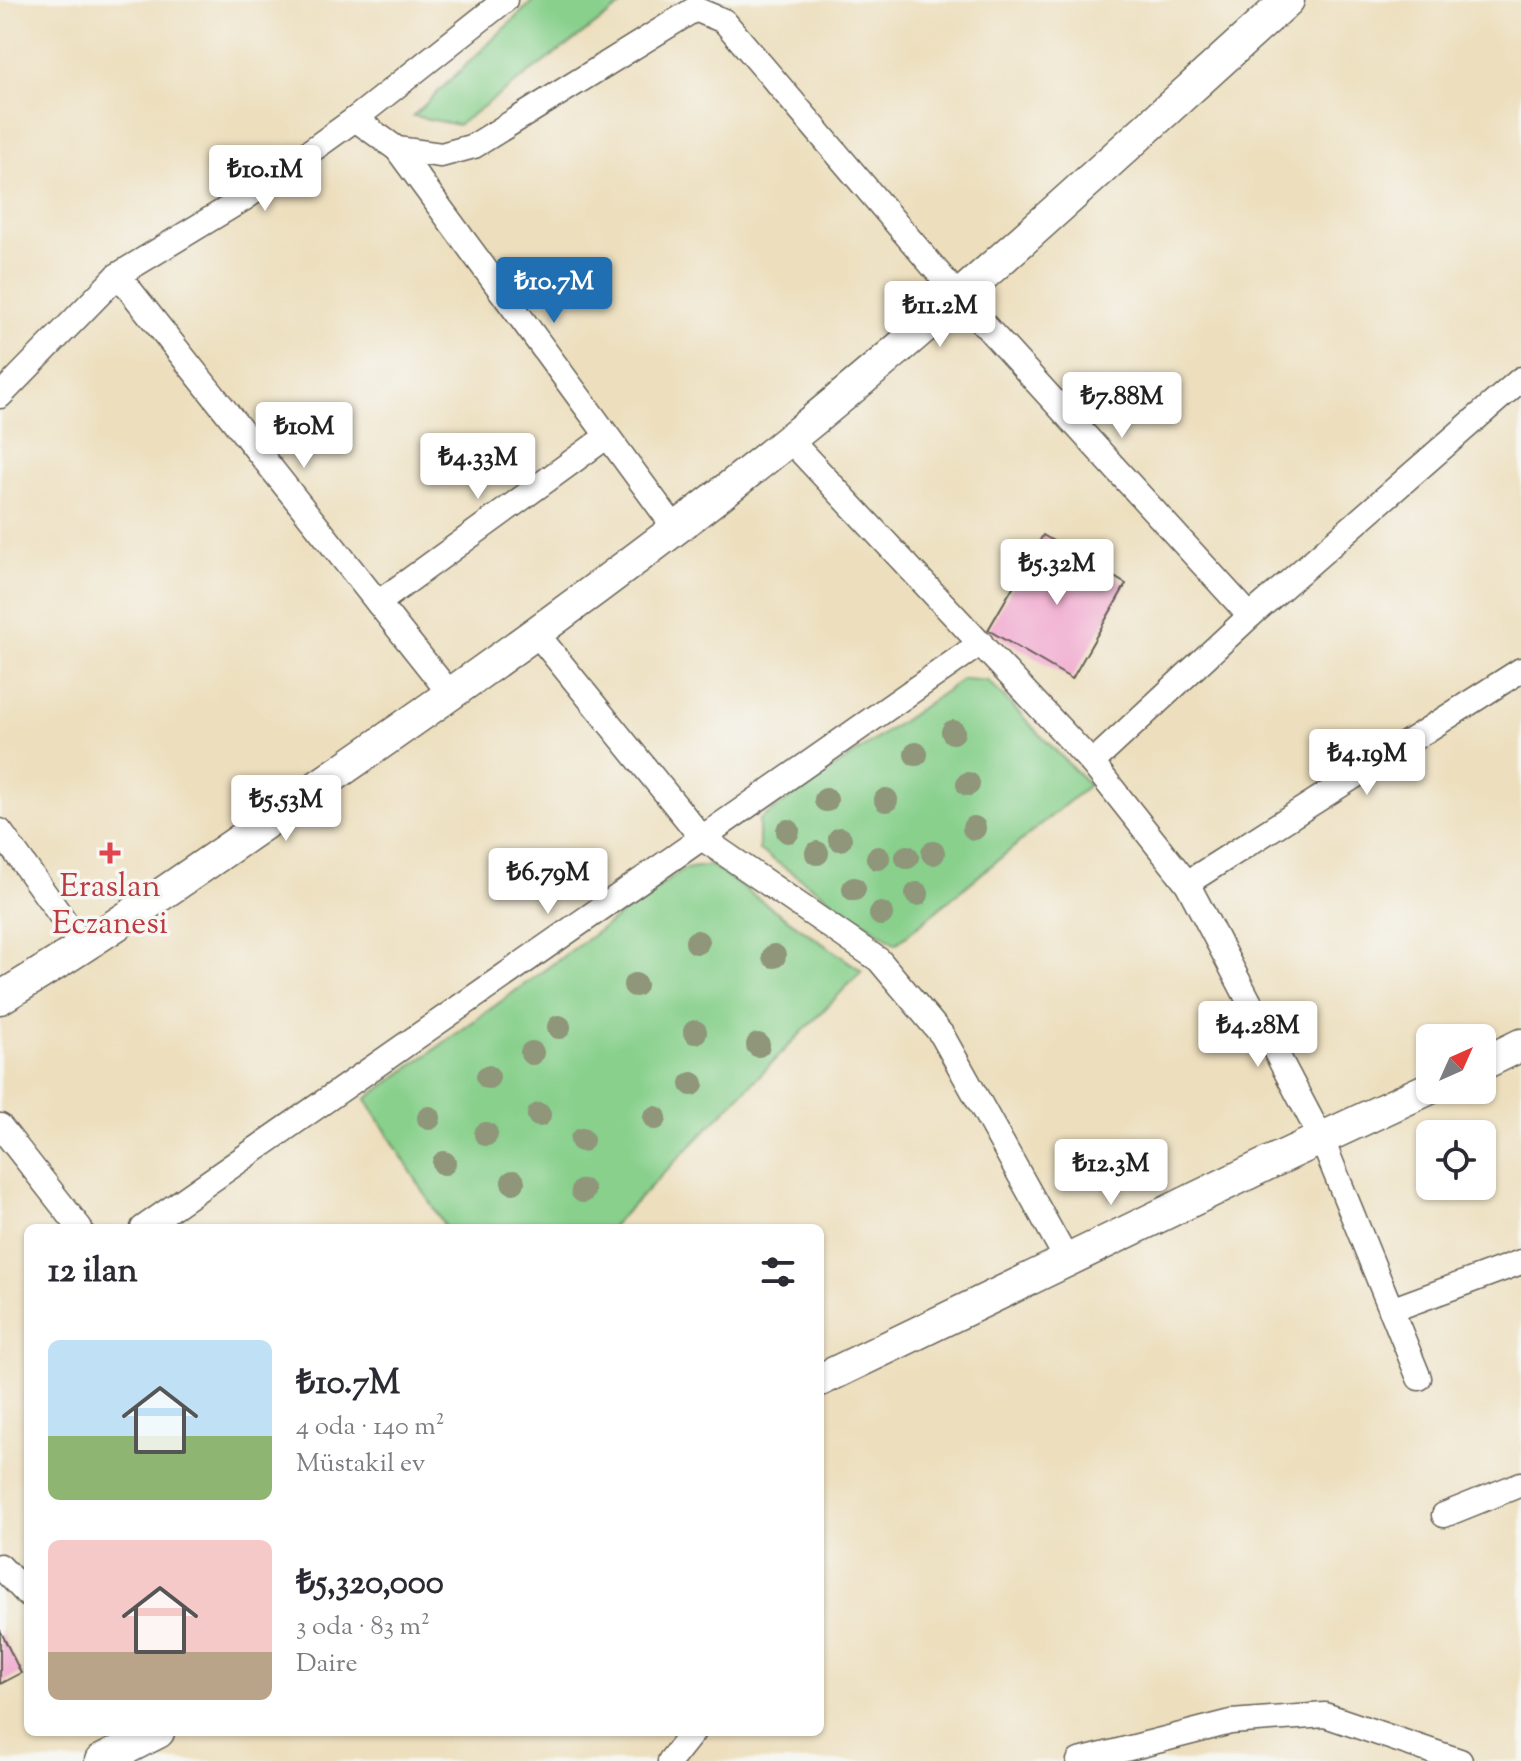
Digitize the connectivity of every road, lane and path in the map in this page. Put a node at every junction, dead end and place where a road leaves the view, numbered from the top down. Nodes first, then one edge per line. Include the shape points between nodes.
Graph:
1 (505, 0) edge
2 (1288, 0) edge
3 (355, 119) junction
4 (397, 149) junction
5 (118, 275) junction
6 (959, 297) junction
7 (1521, 379) edge
8 (0, 396) edge
9 (606, 437) junction
10 (789, 439) junction
11 (675, 528) junction
12 (378, 603) junction
13 (1250, 616) junction
14 (537, 634) junction
15 (981, 643) junction
16 (1521, 670) edge
17 (451, 695) junction
18 (1092, 763) junction
19 (0, 831) edge
20 (702, 838) junction
21 (1187, 883) junction
22 (84, 948) junction
23 (0, 998) edge
24 (1521, 1045) edge
25 (1496, 1057) edge
26 (1416, 1095) edge
27 (0, 1126) edge
28 (1322, 1140) junction
29 (77, 1224) edge
30 (149, 1224) edge
31 (1067, 1260) junction
32 (1521, 1262) edge
33 (1391, 1310) junction
34 (824, 1378) edge
35 (1419, 1378) dead end
36 (1521, 1484) edge
37 (1444, 1515) dead end
38 (0, 1566) edge
39 (24, 1591) edge
40 (150, 1736) edge
41 (690, 1736) edge
42 (101, 1761) edge
43 (670, 1761) edge
44 (1079, 1761) edge
45 (1460, 1761) edge

1 - 3 street
2 - 6 street
3 - 4 street
3 - 5 street via 245,198
4 - 6 street via 441,155 474,146 695,9 724,21
4 - 9 street
5 - 8 street
5 - 12 street
6 - 10 street
6 - 13 street
7 - 13 street
9 - 11 street
9 - 12 street
10 - 11 street
10 - 15 street
11 - 14 street
12 - 17 street
13 - 18 street
14 - 17 street
14 - 20 street
15 - 18 street
15 - 20 street
16 - 21 street
17 - 22 street
18 - 21 street
19 - 22 street
20 - 30 street
20 - 31 street via 879,960 942,1035
21 - 28 street
22 - 23 street
24 - 25 street
26 - 28 street
27 - 29 street
28 - 31 street
28 - 33 street
31 - 34 street
32 - 33 street
33 - 35 street
36 - 37 street
38 - 39 street
40 - 42 street
41 - 43 street
44 - 45 street via 1231,1722 1325,1715

